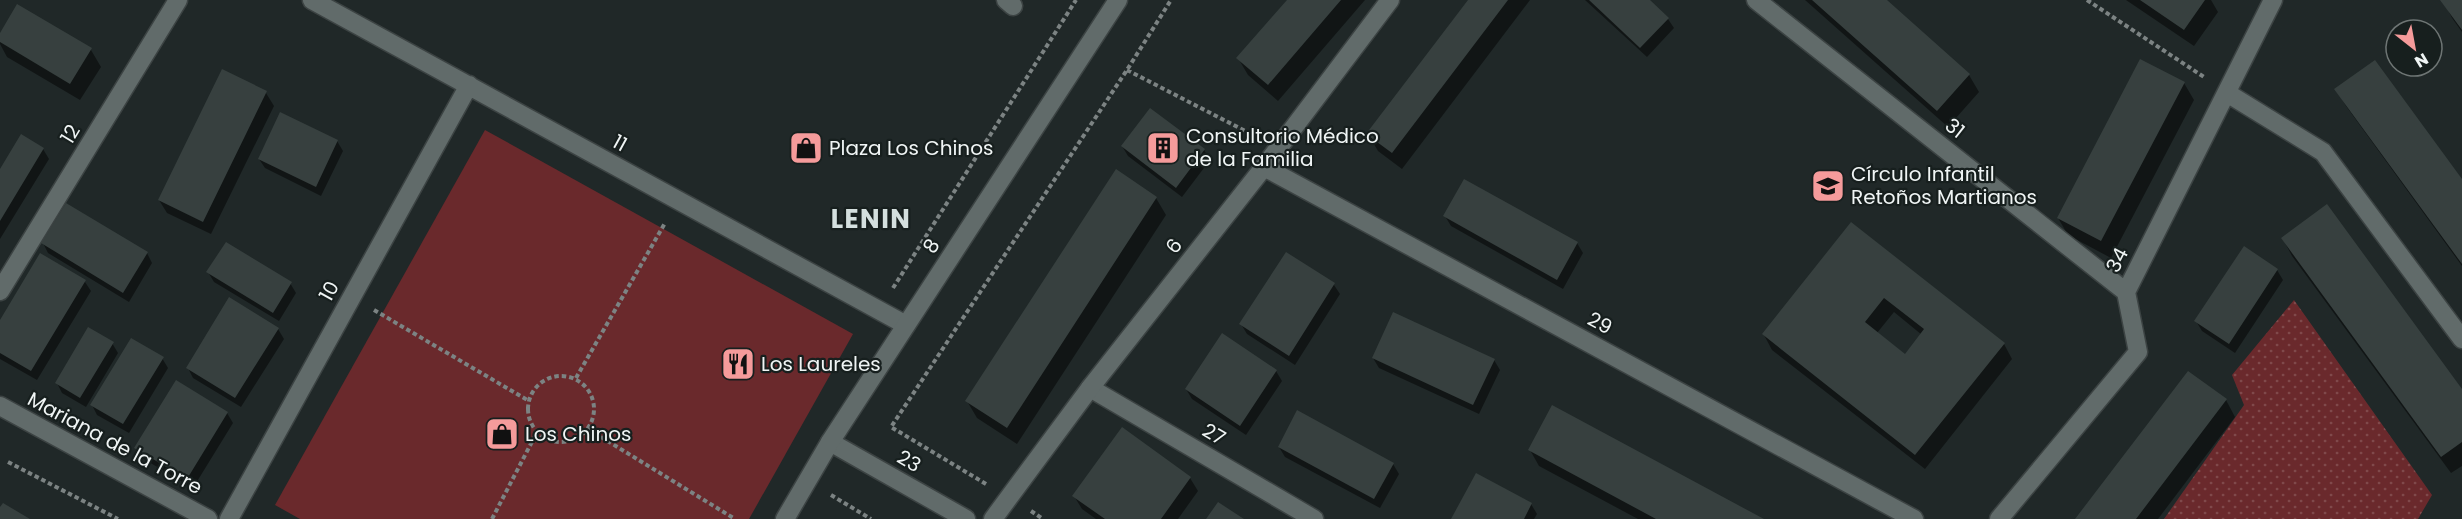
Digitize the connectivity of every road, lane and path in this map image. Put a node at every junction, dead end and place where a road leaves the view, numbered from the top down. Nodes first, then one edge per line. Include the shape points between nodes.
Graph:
1 (178, 0) edge
2 (312, 0) edge
3 (1076, 0) edge
4 (1118, 0) edge
5 (1171, 0) edge
6 (1390, 0) edge
7 (1756, 0) edge
8 (2087, 0) edge
9 (2273, 0) edge
10 (1127, 70) junction
11 (468, 85) junction
12 (2227, 93) junction
13 (1278, 147) junction
14 (1264, 167) junction
15 (678, 200) junction
16 (0, 291) edge
17 (2126, 292) junction
18 (352, 297) junction
19 (879, 310) junction
20 (906, 325) junction
21 (2462, 339) edge
22 (576, 378) junction
23 (1090, 388) junction
24 (529, 401) junction
25 (0, 406) edge
26 (588, 429) junction
27 (537, 432) junction
28 (830, 442) junction
29 (8, 462) dead end
30 (808, 480) junction
31 (1010, 498) junction
32 (118, 519) edge
33 (208, 519) edge
34 (229, 519) edge
35 (492, 519) edge
36 (735, 519) edge
37 (785, 519) edge
38 (871, 519) edge
39 (966, 519) edge
40 (993, 519) edge
41 (1314, 519) edge
42 (1914, 519) edge
43 (1999, 519) edge

1 - 16 street, 12
2 - 11 street, 11
3 - 19 path
4 - 20 street, 8
5 - 10 path
6 - 13 street, 6
7 - 17 street, 31
8 - 12 path
9 - 12 street, 34
10 - 13 path
10 - 31 path via 891,427
11 - 15 street, 11
11 - 18 street, 10
12 - 17 street, 34
12 - 21 street via 2323,152
13 - 14 street, 6
14 - 23 street, 6
14 - 42 street, 29
15 - 19 street, 11
15 - 22 path
17 - 43 street, 34 via 2138,352
18 - 24 path
18 - 34 street, 10
19 - 20 street, 11
20 - 28 street, 8
22 - 24 path via 547,378 532,392
22 - 26 path via 594,401 595,411
23 - 31 street, 6
23 - 41 street, 27
24 - 27 path via 531,423
25 - 33 street, Mariana de la Torre
26 - 27 path via 579,437 557,442
26 - 36 path
27 - 35 path
28 - 30 street, 8
28 - 39 street, 23
29 - 32 path
30 - 37 street, 8
30 - 38 path
31 - 40 street, 6

